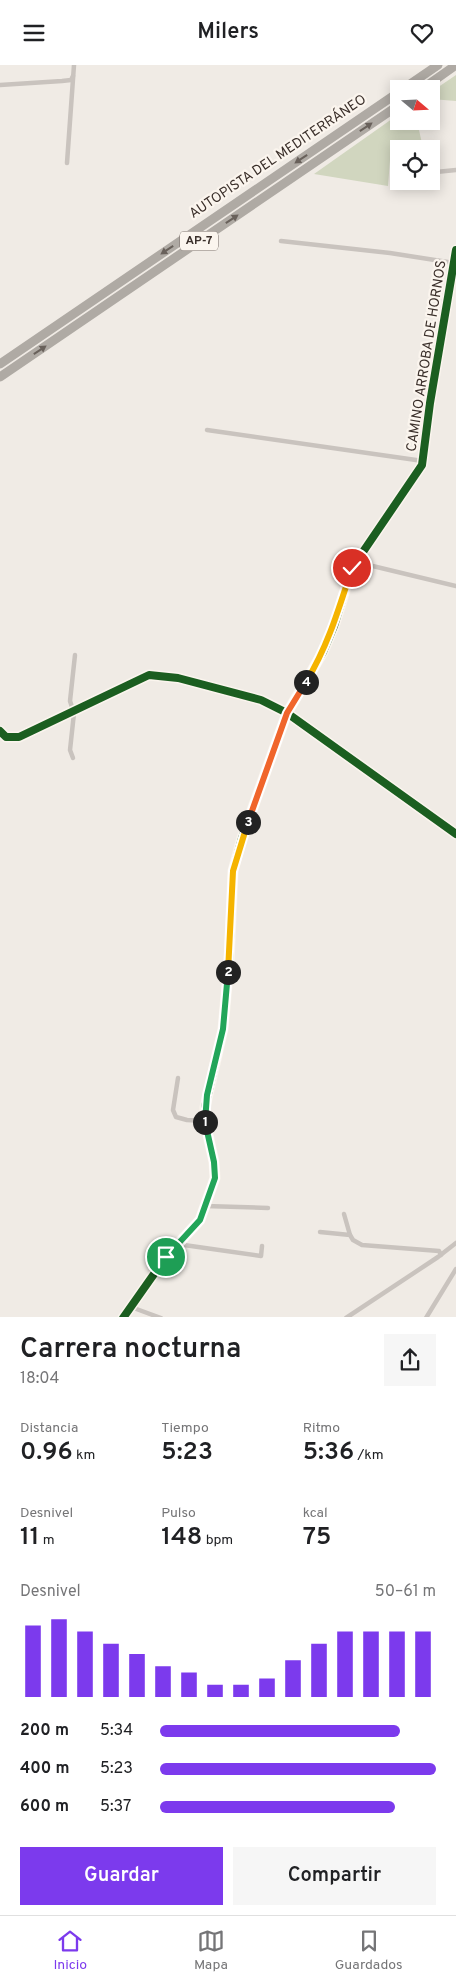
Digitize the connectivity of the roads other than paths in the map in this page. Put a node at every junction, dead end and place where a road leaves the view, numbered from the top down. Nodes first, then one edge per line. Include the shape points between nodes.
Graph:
1 (74, 65) edge
2 (438, 65) edge
3 (456, 65) edge
4 (74, 75) junction
5 (416, 80) edge
6 (435, 80) edge
7 (0, 85) edge
8 (390, 98) edge
9 (390, 111) edge
10 (68, 163) dead end
11 (456, 170) edge
12 (440, 172) edge
13 (281, 241) dead end
14 (456, 250) edge
15 (454, 263) junction
16 (0, 364) edge
17 (0, 377) edge
18 (207, 430) dead end
19 (423, 461) junction
20 (356, 562) junction
21 (456, 586) edge
22 (75, 655) dead end
23 (73, 710) junction
24 (287, 713) junction
25 (0, 731) edge
26 (73, 758) dead end
27 (456, 834) edge
28 (178, 1078) dead end
29 (205, 1121) junction
30 (205, 1206) junction
31 (268, 1208) dead end
32 (344, 1214) dead end
33 (320, 1232) dead end
34 (350, 1235) junction
35 (456, 1243) edge
36 (177, 1244) junction
37 (262, 1246) dead end
38 (441, 1255) junction
39 (456, 1269) edge
40 (131, 1307) junction
41 (123, 1317) edge
42 (161, 1317) edge
43 (346, 1317) edge
44 (426, 1317) edge

1 - 4 street
2 - 5 highway
3 - 6 highway
4 - 7 street via 71,80
4 - 10 street
8 -> 16 highway, AUTOPISTA DEL MEDITERRÁNEO / AP-7
17 -> 9 highway, AUTOPISTA DEL MEDITERRÁNEO / AP-7
11 - 12 street
13 - 15 street
14 - 15 street, CAMINO ARROBA DE HORNOS
15 - 19 street, CAMINO ARROBA DE HORNOS
18 - 19 street
19 - 20 street, CAMINO ARROBA DE HORNOS via 405,493
20 - 21 street
20 - 24 street, CAMINO ARROBA DE HORNOS via 323,652
22 - 23 street via 70,701
23 - 24 street via 149,675 178,678 261,700
23 - 25 street via 19,737 6,737
23 - 26 street via 70,750
24 - 27 street
24 - 29 street, CAMINO ARROBA DE HORNOS via 233,871 223,1029 207,1095
28 - 29 street via 176,1117
29 - 30 street, CAMINO ARROBA DE HORNOS via 215,1178
30 - 31 street
30 - 36 street, CAMINO ARROBA DE HORNOS via 200,1220
32 - 34 street
33 - 34 street
34 - 38 street via 362,1245 439,1251
35 - 38 street
36 - 37 street via 261,1256
36 - 40 street, CAMINO ARROBA DE HORNOS
38 - 43 street
39 - 44 street
40 - 41 street, CAMINO ARROBA DE HORNOS
40 - 42 street

